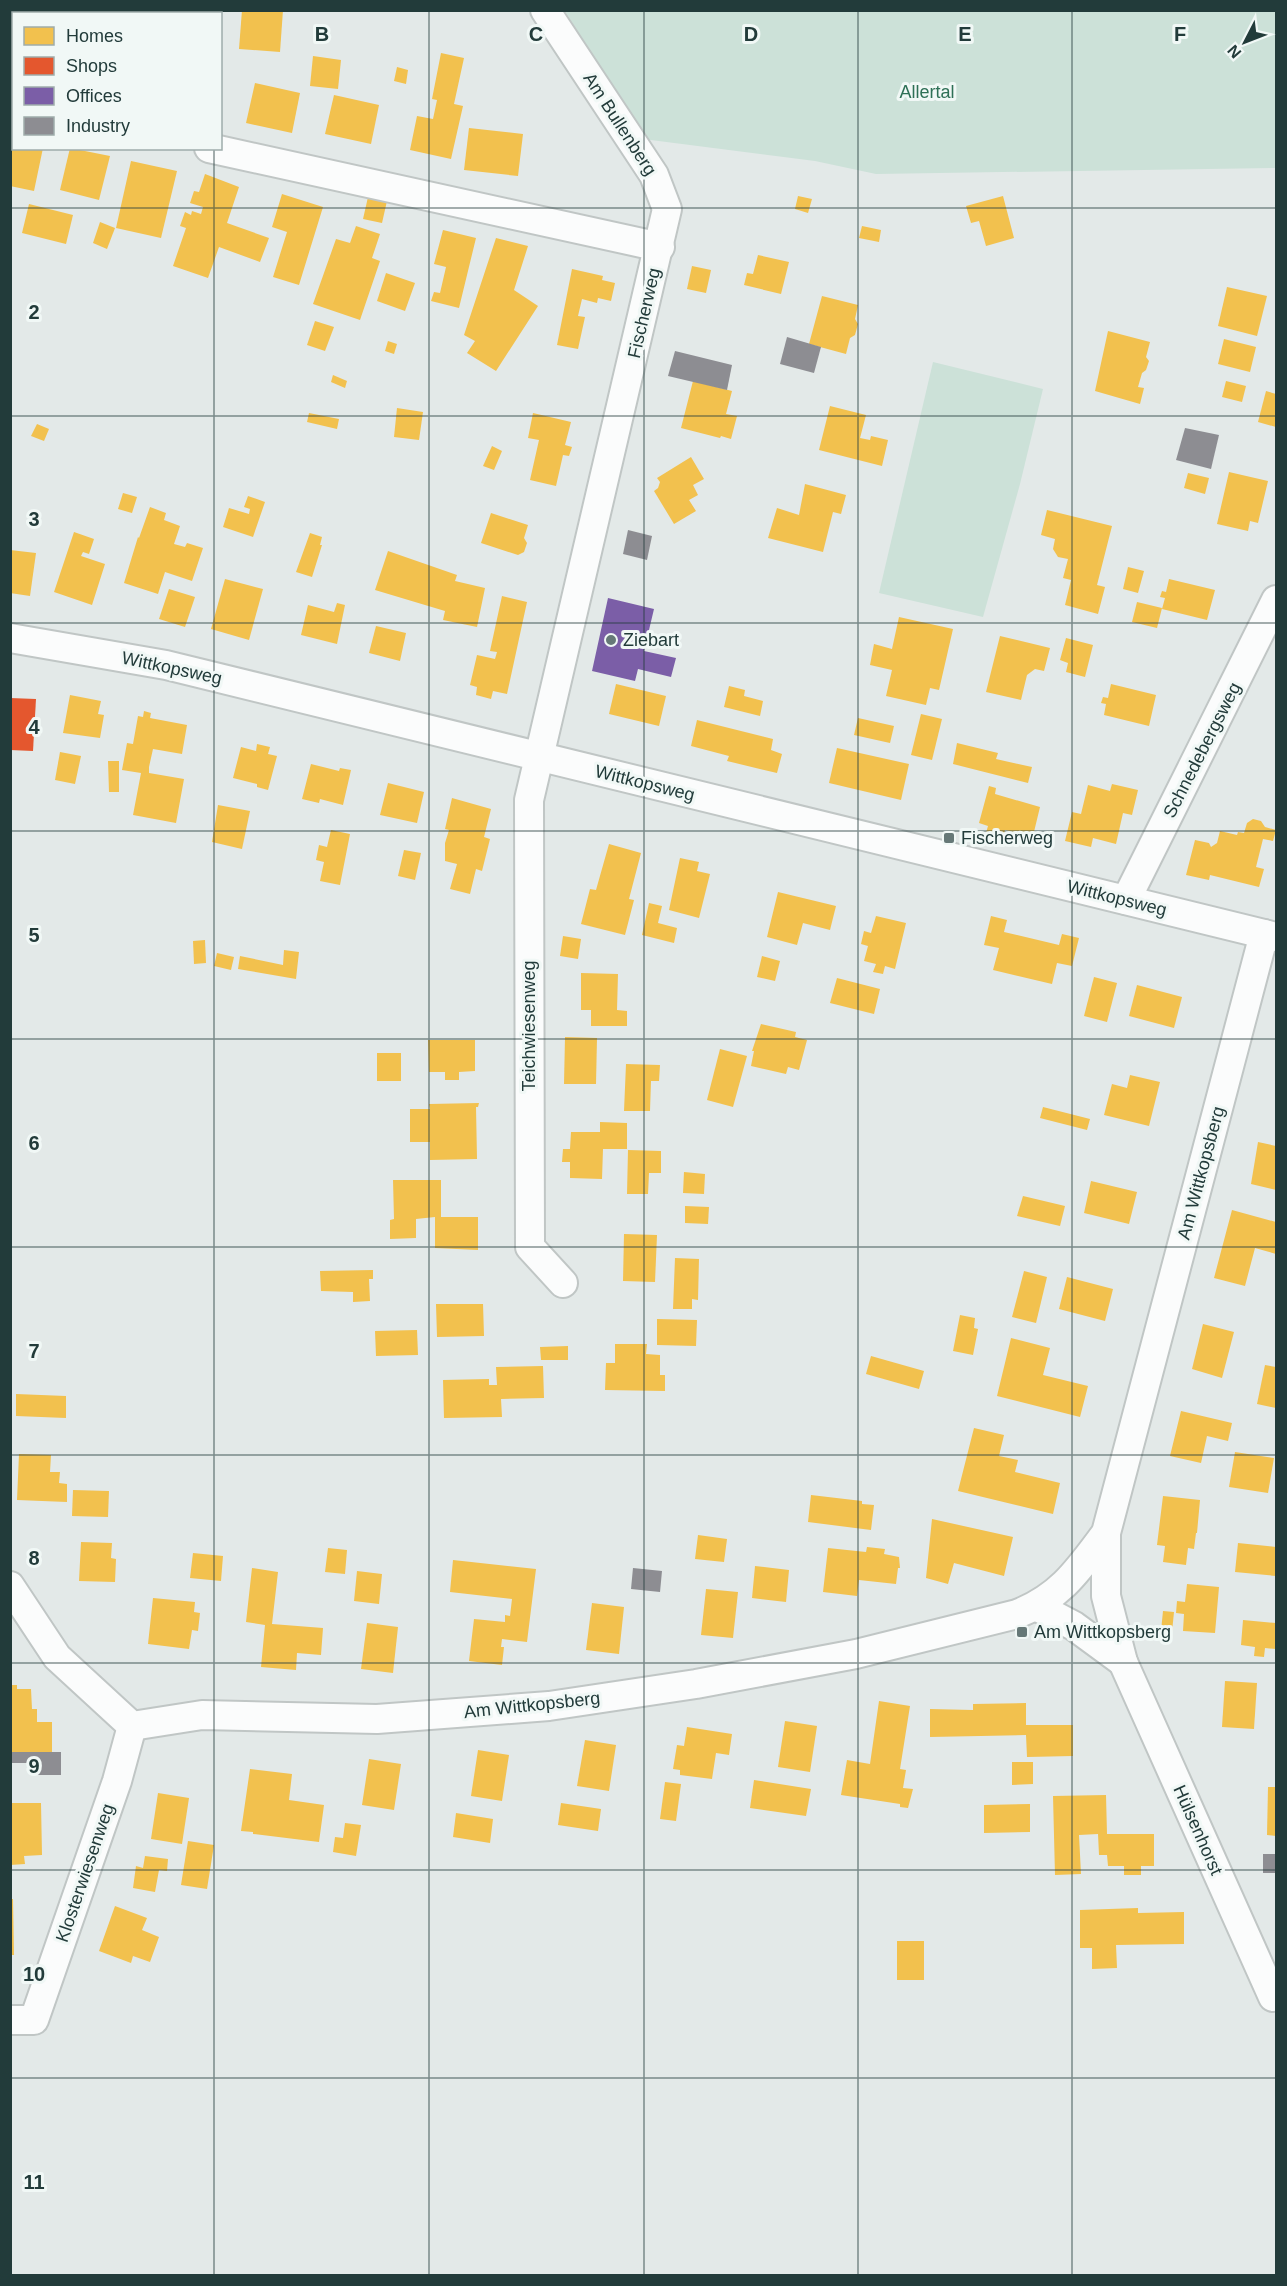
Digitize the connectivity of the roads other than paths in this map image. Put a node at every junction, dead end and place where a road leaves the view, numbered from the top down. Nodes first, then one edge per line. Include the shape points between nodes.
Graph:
1 (545, 10) edge
2 (218, 150) edge
3 (660, 247) junction
4 (1276, 600) edge
5 (10, 638) edge
6 (540, 757) junction
7 (1126, 900) junction
8 (1270, 936) edge
9 (563, 1284) dead end
10 (1106, 1533) junction
11 (10, 1586) edge
12 (1036, 1606) junction
13 (1124, 1662) junction
14 (132, 1726) junction
15 (1273, 1998) dead end
16 (22, 2020) edge

1 - 3 street, Am Bullenberg via 654,175 667,209
2 - 3 street, Fischerweg
3 - 6 street, Fischerweg
4 - 7 street, Schnedebergsweg
5 - 6 street, Wittkopsweg via 166,665
6 - 7 street, Wittkopsweg
6 - 9 street, Teichwiesenweg via 529,800 530,1247
7 - 8 street, Wittkopsweg
8 - 10 street, Am Wittkopsberg
10 - 12 street, Am Wittkopsberg via 1071,1579
10 - 13 street, Hülsenhorst via 1106,1596
11 - 14 street via 57,1657
12 - 13 street via 1074,1626
12 - 14 street, Am Wittkopsberg via 856,1654 549,1706 377,1719 202,1715
13 - 15 street, Hülsenhorst
14 - 16 street, Klosterwiesenweg via 117,1781

